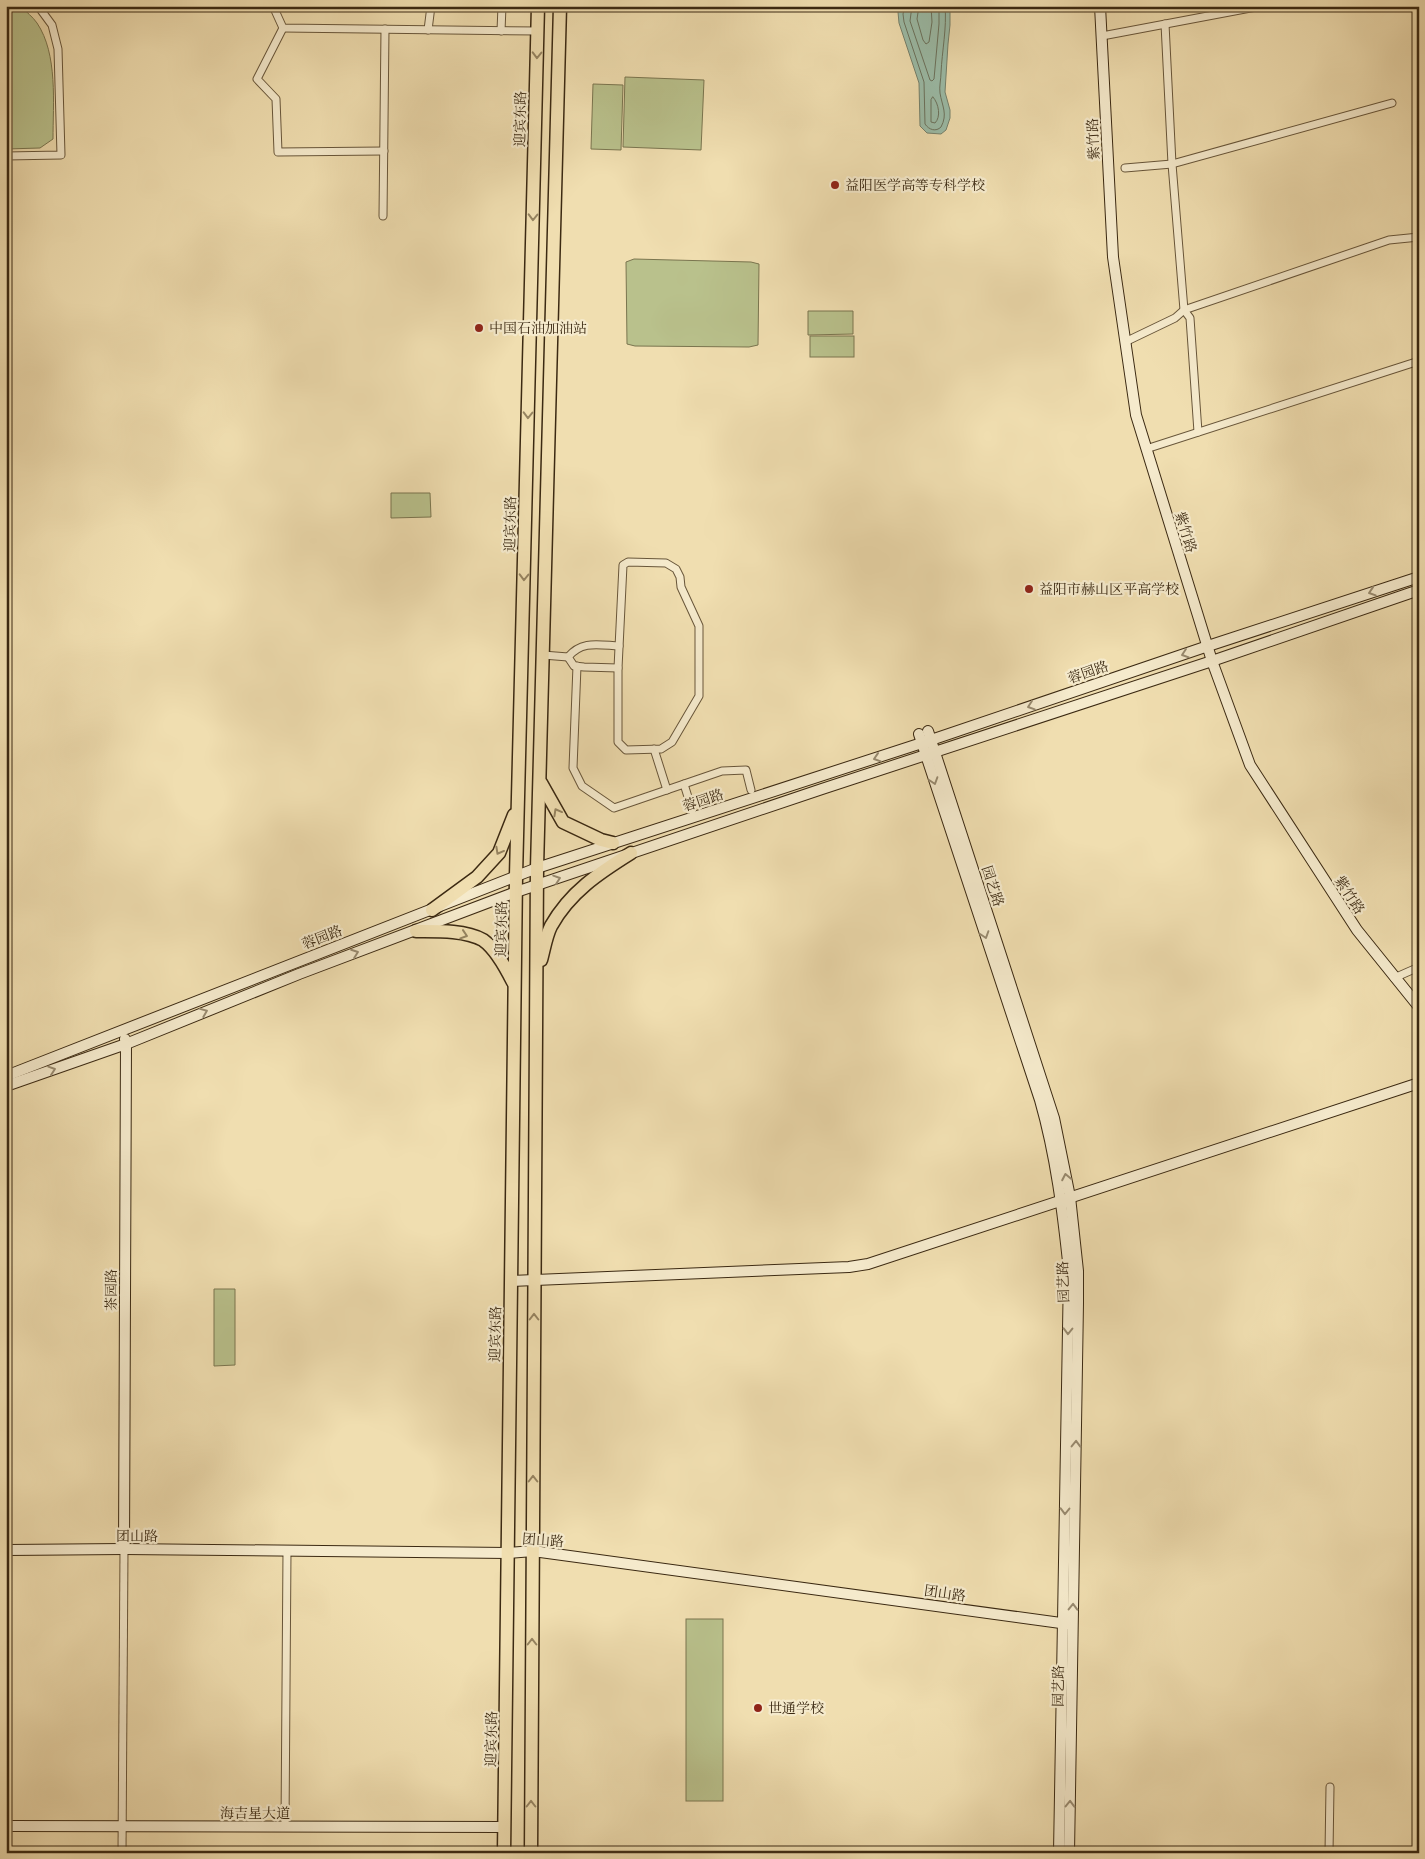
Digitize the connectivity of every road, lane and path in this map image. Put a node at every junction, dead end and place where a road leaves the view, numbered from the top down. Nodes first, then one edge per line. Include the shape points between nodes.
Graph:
1 (38, 6) edge
2 (273, 6) edge
3 (431, 6) edge
4 (502, 6) edge
5 (538, 6) edge
6 (560, 6) edge
7 (1100, 6) edge
8 (1261, 6) edge
9 (1165, 24) junction
10 (283, 28) junction
11 (385, 29) junction
12 (428, 30) junction
13 (501, 31) junction
14 (538, 31) junction
15 (1102, 36) junction
16 (1392, 103) dead end
17 (384, 151) junction
18 (6, 156) edge
19 (1172, 164) junction
20 (1125, 168) dead end
21 (383, 216) dead end
22 (1419, 237) edge
23 (1184, 310) junction
24 (1125, 342) junction
25 (1419, 361) edge
26 (528, 387) junction
27 (550, 387) junction
28 (1198, 432) junction
29 (1146, 449) junction
30 (1419, 577) edge
31 (1419, 590) edge
32 (618, 646) junction
33 (1208, 646) junction
34 (543, 655) junction
35 (568, 657) junction
36 (1212, 661) junction
37 (577, 666) junction
38 (618, 668) junction
39 (925, 737) junction
40 (654, 749) junction
41 (930, 753) junction
42 (519, 762) junction
43 (540, 762) junction
44 (540, 781) junction
45 (684, 784) junction
46 (667, 790) junction
47 (751, 790) dead end
48 (518, 806) junction
49 (692, 810) dead end
50 (614, 844) junction
51 (631, 853) junction
52 (537, 868) junction
53 (516, 876) junction
54 (537, 886) junction
55 (516, 892) junction
56 (432, 910) junction
57 (416, 931) junction
58 (1419, 967) edge
59 (537, 975) junction
60 (1394, 978) junction
61 (514, 986) junction
62 (537, 989) junction
63 (1419, 1007) edge
64 (122, 1031) junction
65 (126, 1044) junction
66 (6, 1076) edge
67 (1419, 1083) edge
68 (6, 1086) edge
69 (1066, 1198) junction
70 (511, 1281) junction
71 (534, 1281) junction
72 (124, 1549) junction
73 (6, 1550) edge
74 (287, 1551) junction
75 (533, 1551) junction
76 (508, 1553) junction
77 (1068, 1624) junction
78 (1330, 1787) dead end
79 (6, 1826) edge
80 (123, 1826) junction
81 (285, 1826) junction
82 (505, 1827) junction
83 (122, 1853) edge
84 (504, 1853) edge
85 (531, 1853) edge
86 (1059, 1853) edge
87 (1069, 1853) edge
88 (1329, 1853) edge

1 - 18 street via 52,25 58,49 61,155
2 - 10 street
3 - 12 street
4 - 13 street
5 - 14 highway, 迎宾东路
6 - 27 highway
7 - 15 street, 紫竹路
8 - 9 street
9 - 15 street
9 - 19 street
10 - 11 street
10 - 17 street via 257,80 276,99 278,152
11 - 12 street
11 - 17 street
12 - 13 street
13 - 14 street
14 -> 26 highway, 迎宾东路
15 - 24 street, 紫竹路 via 1113,257
16 - 19 street
17 - 21 street
19 - 20 street
19 - 23 street
22 - 23 street via 1389,240
23 - 24 street via 1175,318
23 - 28 street via 1190,318
24 - 29 street, 紫竹路 via 1136,415
25 - 28 street
26 - 27 highway
26 -> 42 highway, 迎宾东路
27 - 34 highway
28 - 29 street
29 - 33 street, 紫竹路
30 -> 33 street, 蓉园路
31 - 36 street, 蓉园路
32 - 35 street via 583,645
32 - 38 street
32 - 40 street via 622,565 628,562 666,563 676,569 699,626 699,696 672,742 661,749
33 - 36 street, 紫竹路
33 -> 39 street, 蓉园路
34 - 35 street
34 - 43 highway
35 - 37 street
36 - 41 street, 蓉园路
36 - 60 street, 紫竹路 via 1250,765 1357,930
37 - 38 street
37 - 46 street via 574,768 582,786 614,808
38 - 40 street via 618,742 626,750
39 - 41 street, 园艺路
39 -> 50 street, 蓉园路
40 - 46 street
41 - 51 street, 蓉园路
41 - 69 street, 园艺路 via 1040,1100
42 - 43 highway
42 - 48 highway, 迎宾东路
43 - 44 highway
50 -> 44 highway via 563,822
44 - 52 highway
45 - 46 street
45 - 47 street via 722,771 746,770
45 - 49 street
48 - 53 highway, 迎宾东路
48 -> 56 highway via 499,854 478,878
50 - 52 street, 蓉园路
54 -> 51 street, 蓉园路
51 - 59 highway via 594,876 567,902 550,928
52 - 53 street, 蓉园路
52 - 54 highway
53 - 55 highway, 迎宾东路
53 - 56 street, 蓉园路
54 - 55 street, 蓉园路
54 - 59 highway
55 - 57 street, 蓉园路
55 - 61 highway, 迎宾东路
56 - 64 street, 蓉园路
57 -> 61 highway via 456,932 483,941 501,960
65 -> 57 street, 蓉园路
58 - 60 street
59 - 62 highway
60 - 63 street, 紫竹路
61 - 62 highway
61 - 70 highway, 迎宾东路
62 - 71 highway
64 - 65 street, 茶园路
64 - 66 street, 蓉园路
68 -> 65 street, 蓉园路
65 - 72 street, 茶园路
67 - 69 street
69 - 71 street via 868,1264 849,1267
69 - 77 street, 园艺路 via 1069,1271
70 - 71 street
70 - 76 highway, 迎宾东路
75 -> 71 highway
72 - 73 street, 团山路
72 - 74 street, 团山路
72 - 80 street
74 - 76 street, 团山路
74 - 81 street
75 - 76 street, 团山路
75 - 77 street, 团山路
85 -> 75 highway
76 - 82 highway, 迎宾东路
77 - 86 street, 园艺路
87 -> 77 street, 园艺路
78 - 88 street
79 - 80 street, 海吉星大道
80 - 81 street, 海吉星大道
80 - 83 street
81 - 82 street, 海吉星大道
82 - 84 highway, 迎宾东路

